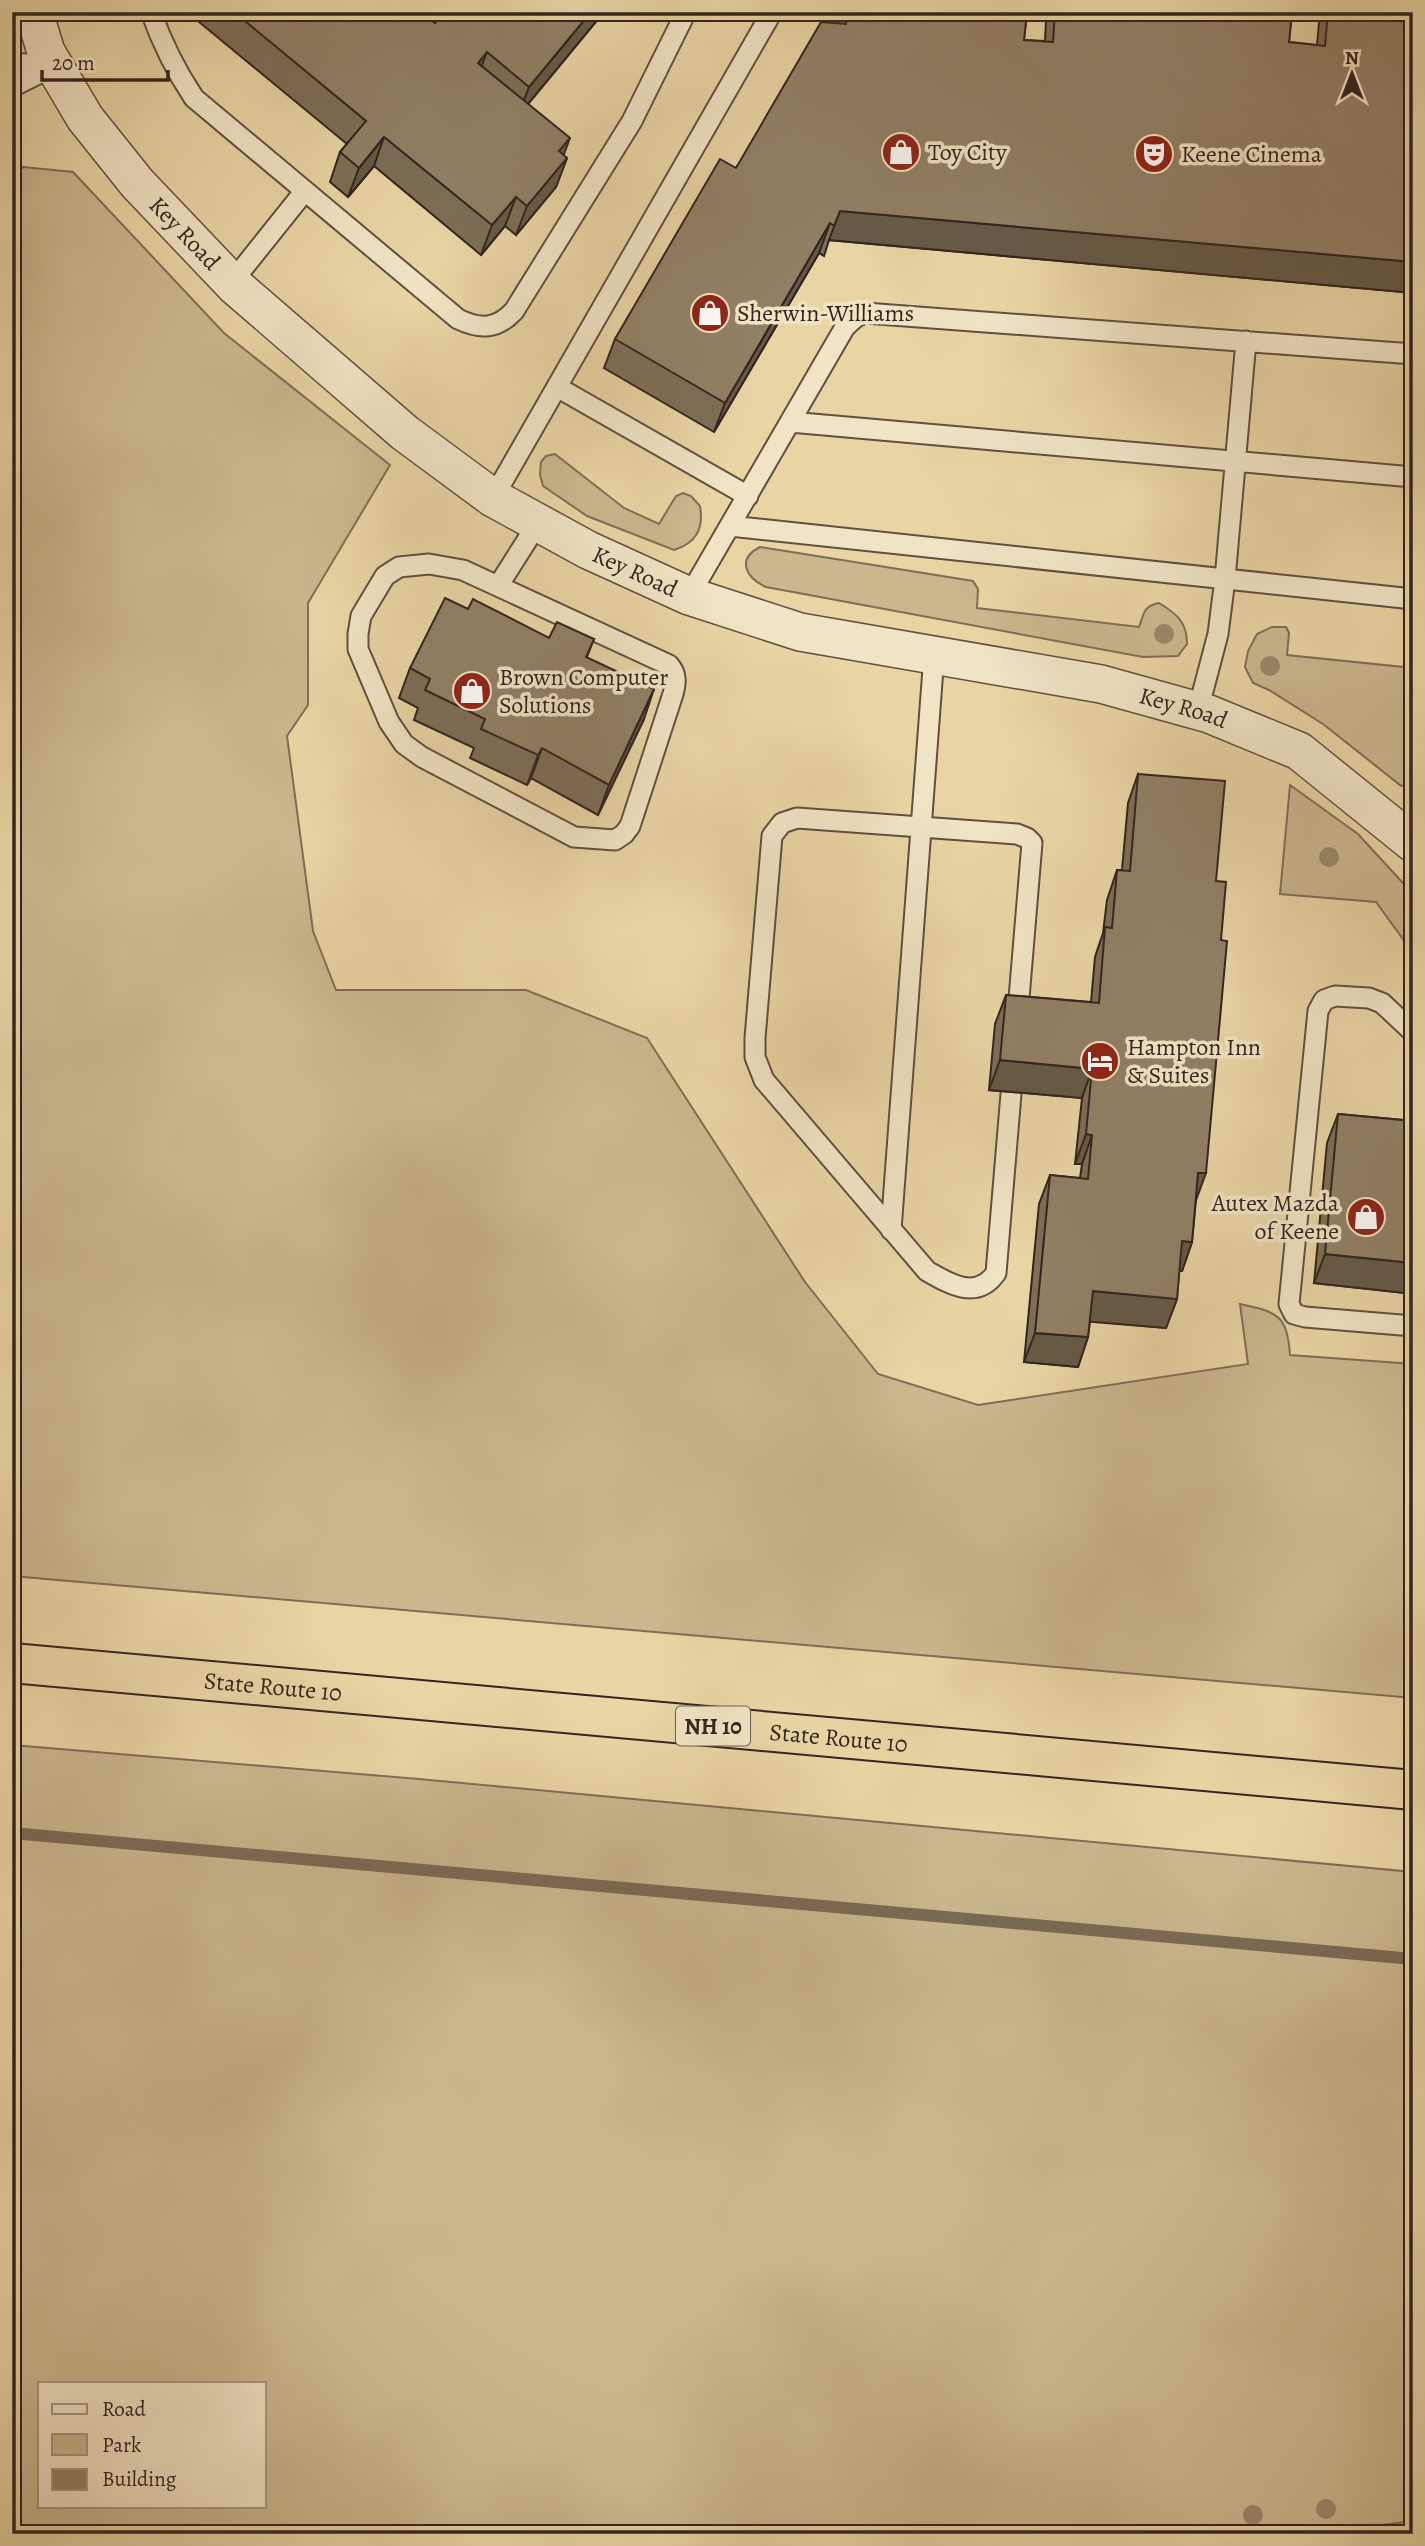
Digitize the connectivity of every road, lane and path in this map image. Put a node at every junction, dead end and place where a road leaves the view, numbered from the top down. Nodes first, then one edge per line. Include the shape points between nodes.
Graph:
1 (34, 12) edge
2 (151, 12) edge
3 (686, 12) edge
4 (772, 12) edge
5 (12, 62) edge
6 (54, 66) junction
7 (12, 87) edge
8 (304, 192) junction
9 (232, 282) junction
10 (1246, 341) junction
11 (1413, 354) edge
12 (557, 387) junction
13 (790, 422) junction
14 (1235, 462) junction
15 (1413, 477) edge
16 (748, 496) junction
17 (493, 498) junction
18 (538, 523) junction
19 (730, 526) junction
20 (1225, 579) junction
21 (498, 586) junction
22 (689, 596) junction
23 (1413, 598) edge
24 (934, 655) junction
25 (1198, 710) junction
26 (921, 827) junction
27 (1412, 840) edge
28 (1413, 1032) edge
29 (891, 1230) junction
30 (1413, 1326) edge
31 (12, 1663) edge
32 (1413, 1790) edge

1 - 6 street, Key Road
2 - 8 lane via 159,37 194,98
3 - 8 lane via 632,121 505,320 484,327 458,319
4 - 12 lane
5 - 6 lane
6 - 7 lane
6 - 9 street, Key Road via 85,118 137,183
8 - 9 lane
9 - 17 street, Key Road via 405,433
10 - 11 lane
10 - 13 lane via 865,313 845,327
10 - 14 lane
12 - 16 lane
12 - 17 lane
13 - 14 lane
13 - 16 lane
14 - 15 lane
14 - 20 lane
16 - 19 lane
17 - 18 street, Key Road
18 - 21 lane
18 - 22 street, Key Road
19 - 20 lane
19 - 22 lane
20 - 23 lane
20 - 25 lane via 1218,634
21 - 21 lane via 463,570 429,564 399,567 385,576 361,616 358,649 389,722 404,744 422,757 556,828 574,837 615,840 630,827 673,694 675,671
22 - 24 street, Key Road via 800,632
24 - 25 street, Key Road via 1101,684
24 - 26 lane
25 - 27 street, Key Road via 1299,751
26 - 29 lane
26 - 29 lane via 797,818 782,823 772,836 755,1038 755,1057 764,1080
26 - 29 lane via 1017,834 1031,843 996,1273 989,1283 977,1288 940,1279 926,1271
28 - 30 lane via 1382,1003 1369,998 1335,996 1324,1000 1318,1011 1289,1304 1294,1314 1305,1317
31 - 32 highway, State Route 10 / NH 10

